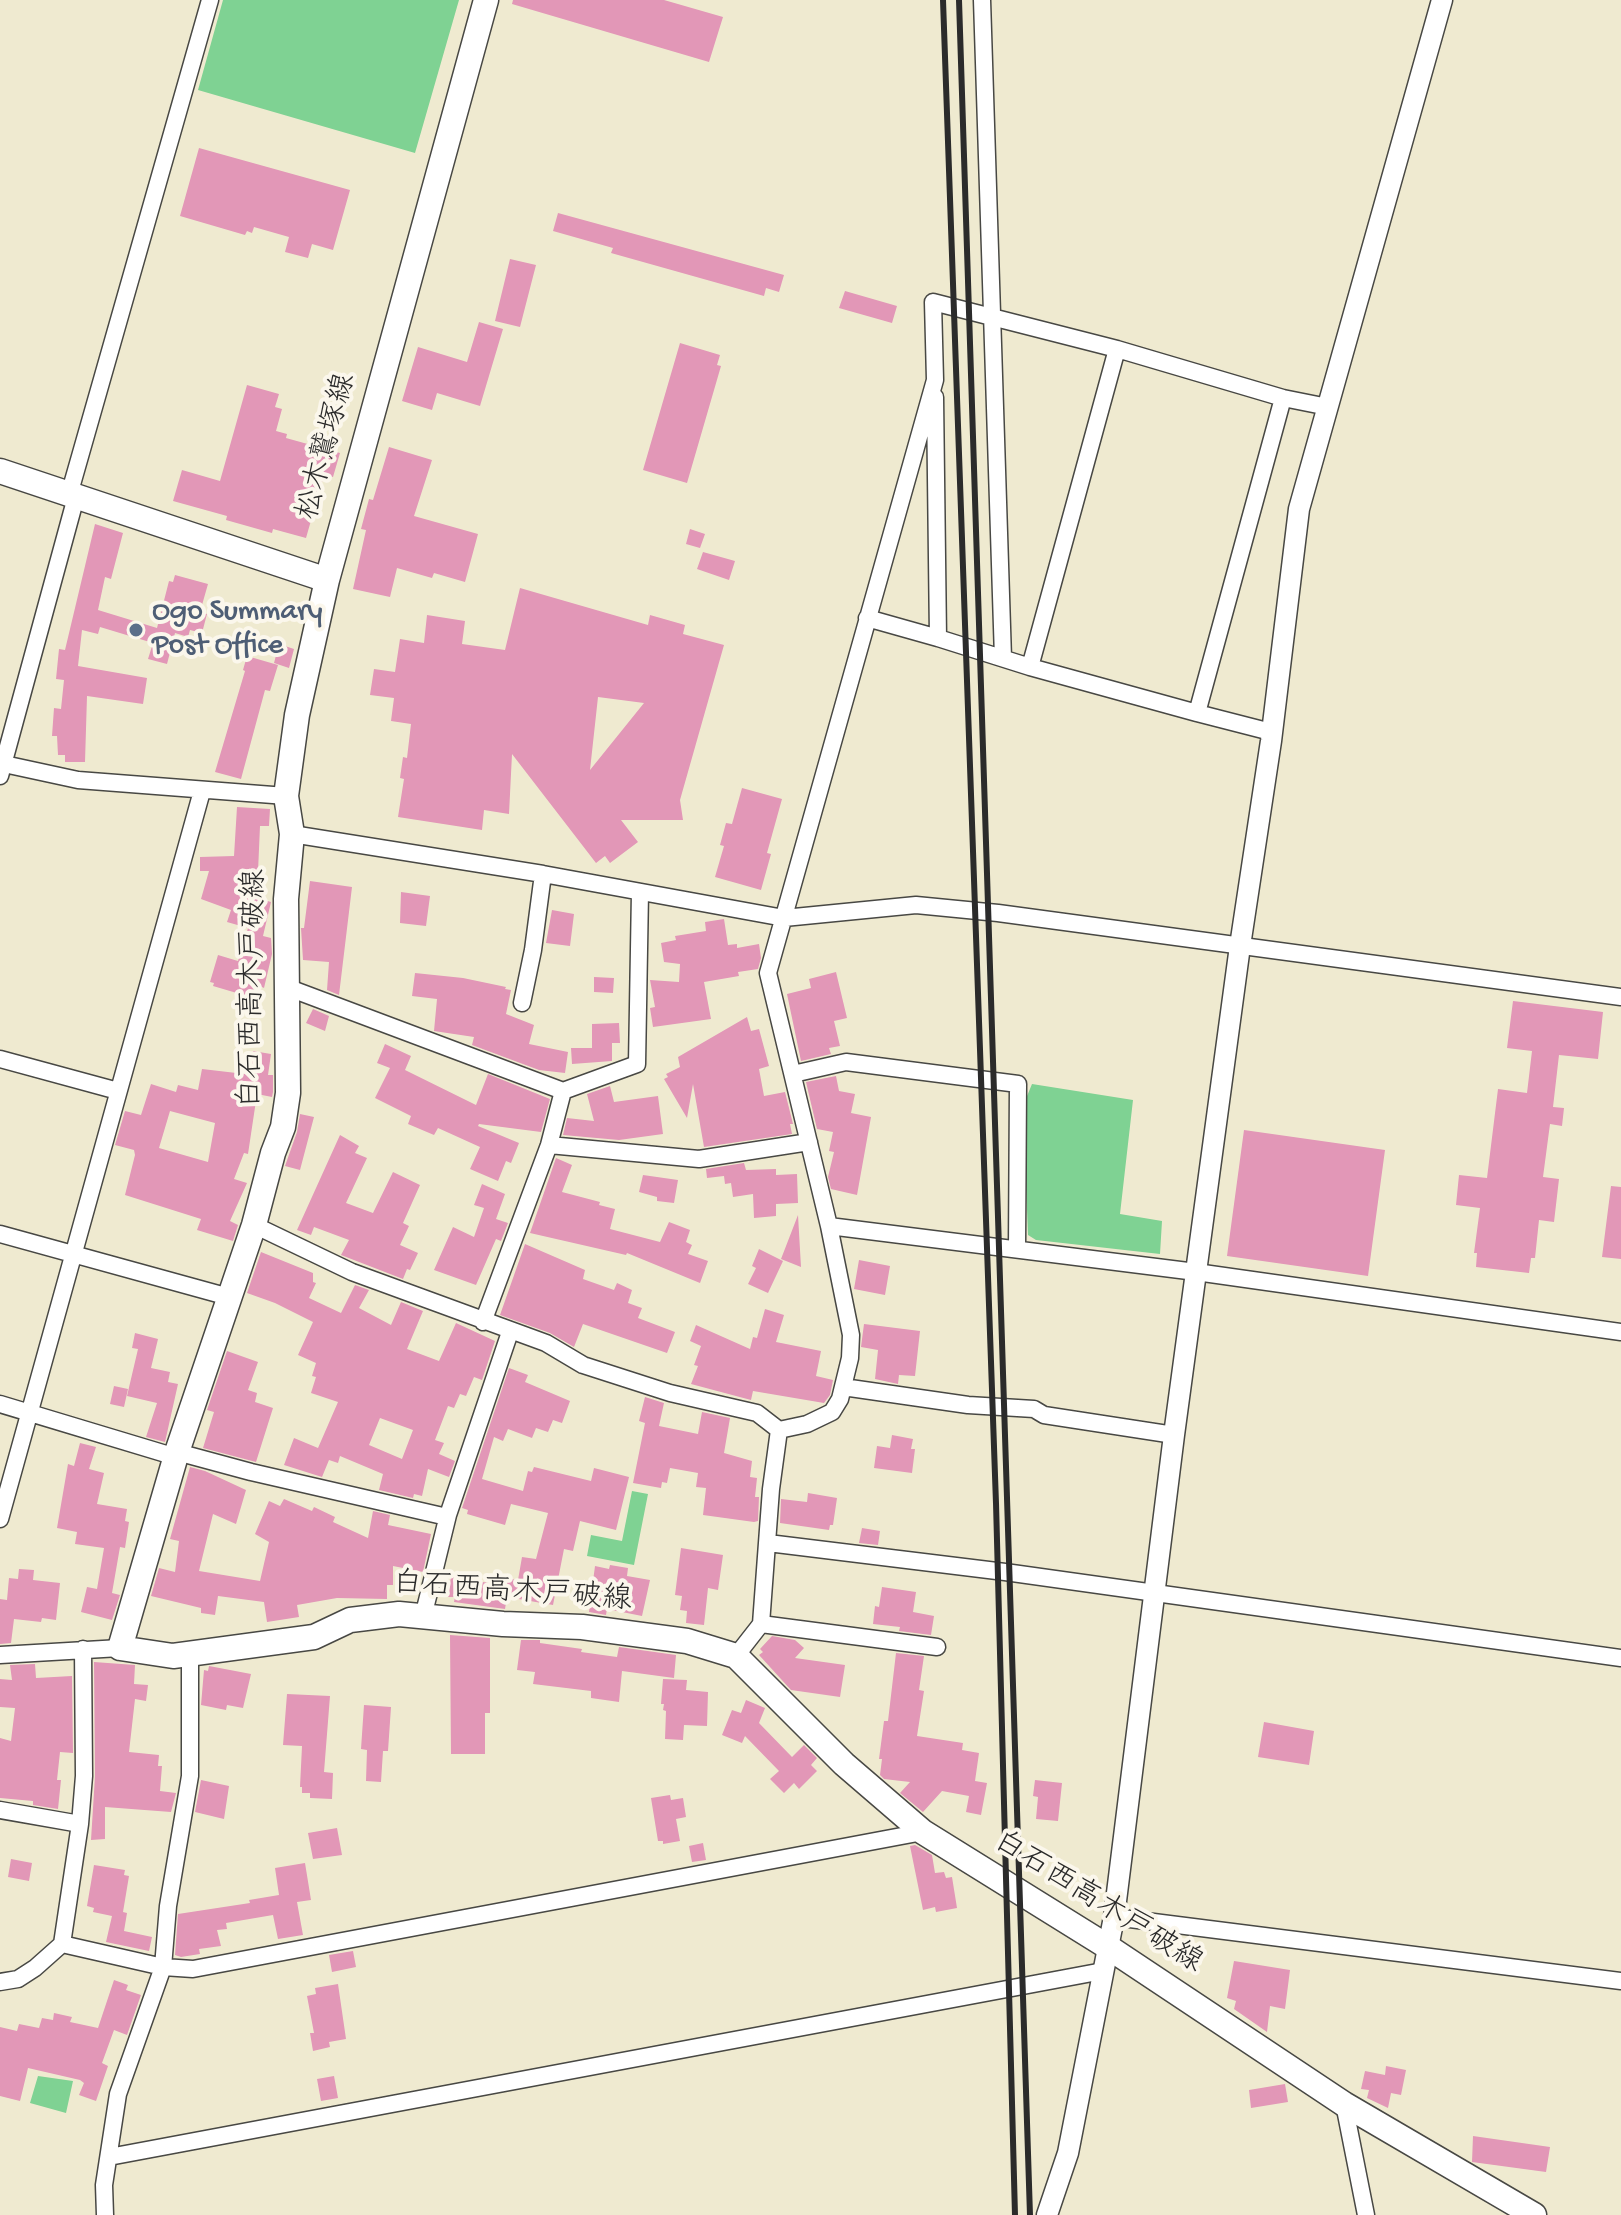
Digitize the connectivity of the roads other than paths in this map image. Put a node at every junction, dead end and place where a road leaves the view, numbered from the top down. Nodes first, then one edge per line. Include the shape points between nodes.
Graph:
1 (210, 0) edge
2 (486, 0) edge
3 (982, 0) edge
4 (1442, 0) edge
5 (991, 317) junction
6 (1117, 349) junction
7 (935, 380) junction
8 (1283, 398) junction
9 (1328, 407) junction
10 (0, 471) edge
11 (72, 496) junction
12 (327, 580) junction
13 (867, 618) junction
14 (938, 638) junction
15 (1003, 658) junction
16 (1030, 667) junction
17 (1197, 713) junction
18 (8, 723) edge
19 (1271, 732) junction
20 (2, 770) edge
21 (202, 791) junction
22 (286, 796) junction
23 (292, 834) junction
24 (543, 874) junction
25 (640, 892) junction
26 (784, 918) junction
27 (1240, 946) junction
28 (289, 988) junction
29 (1621, 997) edge
30 (522, 1003) dead end
31 (0, 1059) edge
32 (793, 1074) junction
33 (118, 1091) junction
34 (563, 1091) junction
35 (809, 1142) junction
36 (549, 1145) junction
37 (254, 1225) junction
38 (829, 1226) junction
39 (0, 1234) edge
40 (1017, 1249) junction
41 (72, 1255) junction
42 (1196, 1272) junction
43 (229, 1297) junction
44 (483, 1322) junction
45 (510, 1332) junction
46 (1621, 1332) edge
47 (843, 1387) junction
48 (0, 1404) edge
49 (31, 1413) junction
50 (779, 1430) junction
51 (1174, 1435) junction
52 (177, 1454) junction
53 (447, 1517) junction
54 (0, 1519) edge
55 (768, 1543) junction
56 (1155, 1593) junction
57 (423, 1617) junction
58 (761, 1624) junction
59 (937, 1647) dead end
60 (120, 1648) junction
61 (83, 1649) junction
62 (190, 1654) junction
63 (0, 1655) edge
64 (736, 1656) junction
65 (1621, 1658) edge
66 (0, 1810) edge
67 (80, 1824) junction
68 (923, 1832) junction
69 (1114, 1917) junction
70 (62, 1944) junction
71 (1106, 1959) junction
72 (163, 1967) junction
73 (1621, 1981) edge
74 (0, 1982) edge
75 (1344, 2104) junction
76 (109, 2157) junction
77 (105, 2215) edge
78 (1047, 2215) edge
79 (1366, 2215) edge
80 (1534, 2215) edge

1 - 11 street
2 - 12 main road, 松木鷲塚線
3 - 5 street
4 - 9 street
5 - 6 street
5 - 7 street via 933,302
5 - 15 street
6 - 8 street
6 - 16 street
7 - 13 street
7 - 14 street
8 - 9 street
8 - 17 street
9 - 19 street via 1299,509
10 - 11 main road
11 - 12 main road
11 - 18 street
12 - 22 main road, 白石西高木戸破線 via 297,715
13 - 14 street
13 - 26 street
14 - 15 street
15 - 16 street
16 - 17 street
17 - 19 street
18 - 20 street
19 - 27 street
20 - 21 street
21 - 22 street
21 - 33 street
22 - 23 main road, 白石西高木戸破線
23 - 24 street
23 - 28 main road, 白石西高木戸破線 via 286,899
24 - 25 street
24 - 30 street
25 - 26 street
25 - 34 street via 637,1064
26 - 27 street via 916,905
26 - 32 street via 768,973
27 - 29 street
27 - 42 street
28 - 34 street
28 - 37 main road, 白石西高木戸破線 via 283,1127
31 - 33 street
32 - 35 street
32 - 40 street via 846,1062 1018,1084
33 - 41 street
34 - 36 street
35 - 36 street via 699,1159
35 - 38 street
36 - 44 street
37 - 43 main road, 白石西高木戸破線
37 - 44 street via 352,1272
38 - 40 street
38 - 47 street via 851,1335
39 - 41 street
40 - 42 street
41 - 43 street
41 - 49 street
42 - 46 street
42 - 51 street
43 - 52 main road, 白石西高木戸破線
44 - 45 street
45 - 50 street via 546,1343 583,1365 757,1413
45 - 53 street
47 - 50 street via 832,1412
47 - 51 street via 1034,1409 1044,1415
48 - 49 street
49 - 52 street
49 - 54 street
50 - 55 street
51 - 56 street
52 - 53 street
52 - 60 main road, 白石西高木戸破線
53 - 57 street
55 - 56 street
55 - 58 street
56 - 65 street
56 - 69 street
57 - 62 main road, 白石西高木戸破線 via 350,1620 314,1637
57 - 64 main road, 白石西高木戸破線 via 582,1627 687,1641
58 - 59 street
58 - 64 street
60 - 61 street
60 - 62 main road, 白石西高木戸破線
61 - 63 street
61 - 67 street
62 - 72 street via 190,1776
64 - 68 main road, 白石西高木戸破線 via 813,1734
66 - 67 street
67 - 70 street
68 - 71 main road, 白石西高木戸破線
68 - 72 street via 303,1950 193,1969
69 - 71 street
69 - 73 street
70 - 72 street
70 - 74 street via 18,1979
71 - 75 main road, 白石西高木戸破線
71 - 76 street
71 - 78 street via 1068,2153
72 - 76 street via 118,2094
75 - 79 street
75 - 80 main road, 白石西高木戸破線
76 - 77 street

